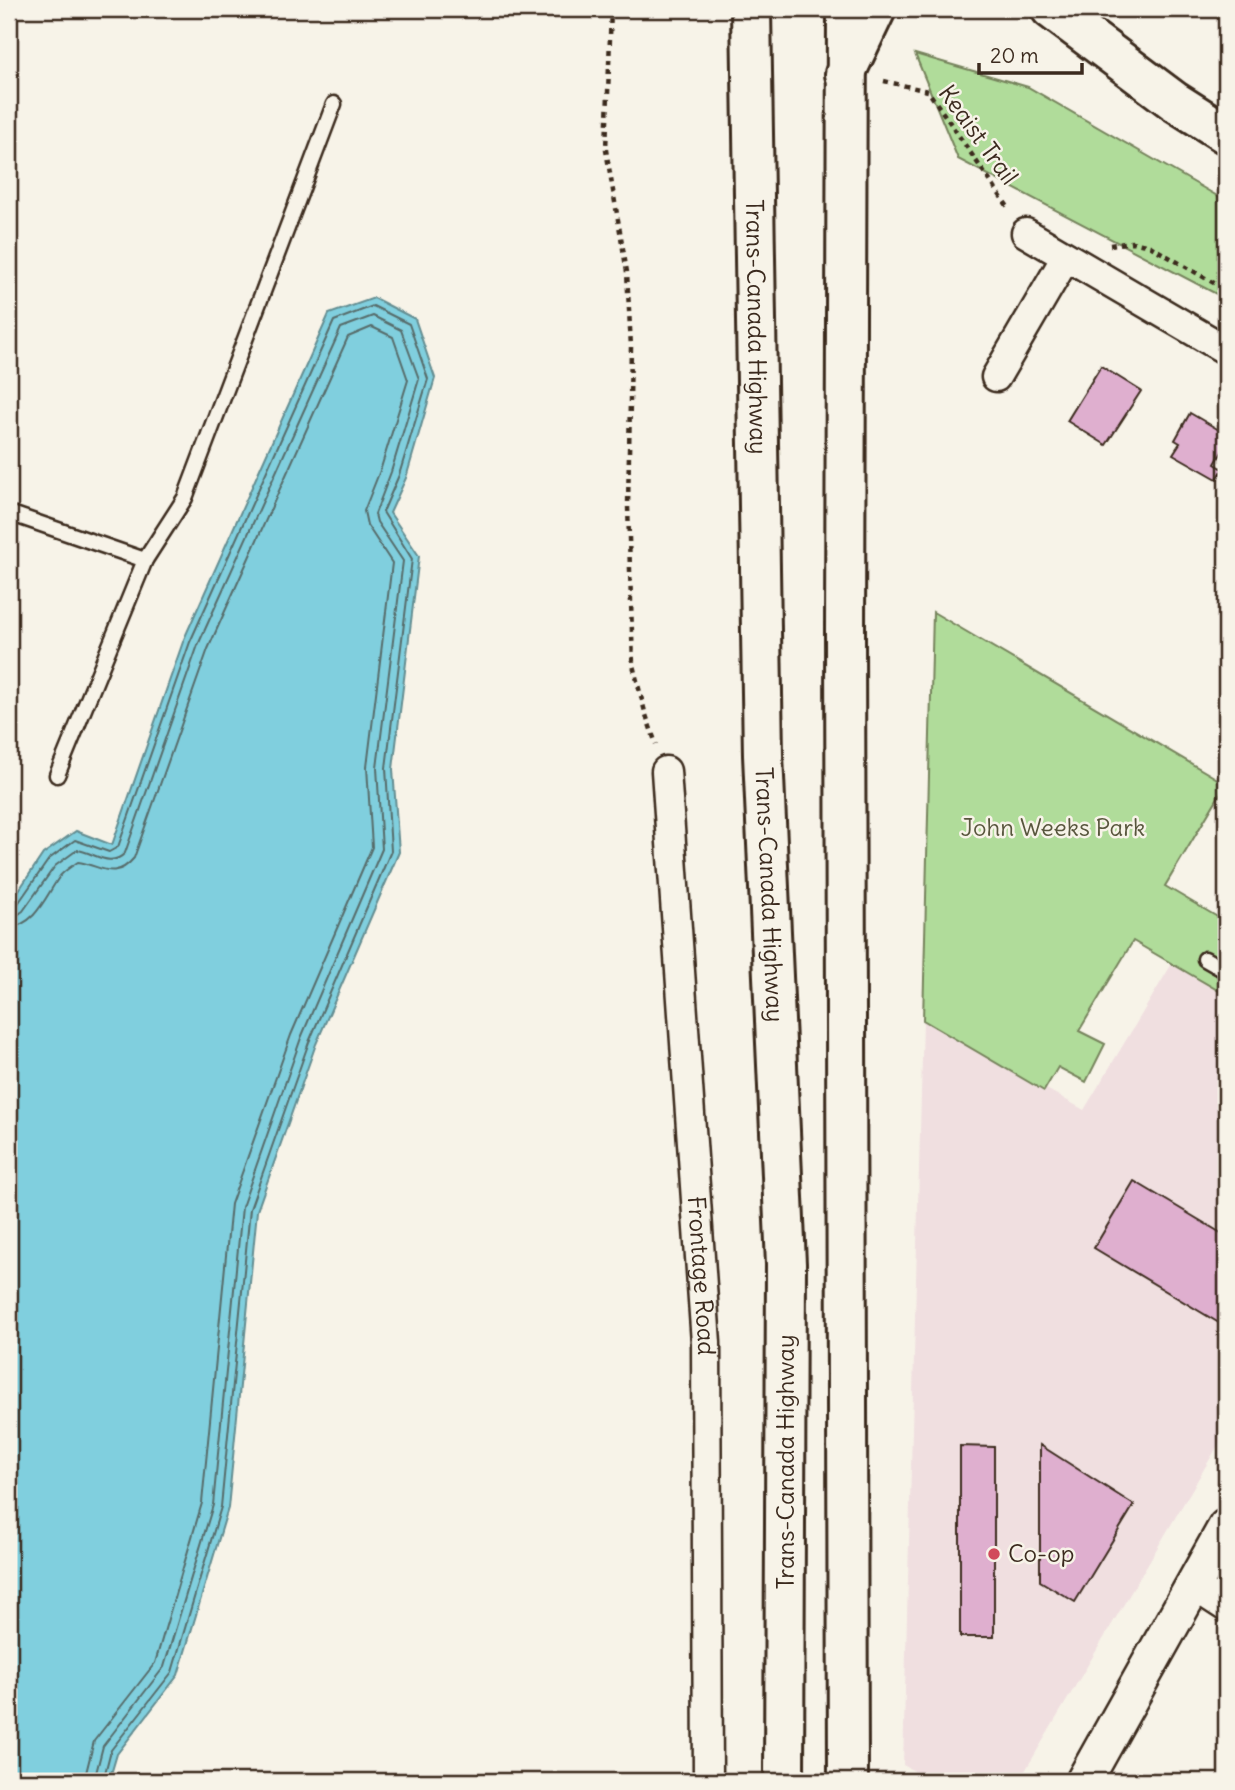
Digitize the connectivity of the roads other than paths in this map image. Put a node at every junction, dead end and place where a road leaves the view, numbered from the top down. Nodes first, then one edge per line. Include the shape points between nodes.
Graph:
1 (751, 9) edge
2 (847, 9) edge
3 (876, 9) edge
4 (1052, 9) edge
5 (845, 74) junction
6 (334, 104) dead end
7 (1226, 134) edge
8 (1026, 233) road end
9 (1066, 257) junction
10 (1226, 350) edge
11 (996, 377) dead end
12 (9, 513) edge
13 (145, 560) junction
14 (666, 771) road end
15 (57, 775) dead end
16 (1205, 959) dead end
17 (1226, 971) edge
18 (1226, 1527) edge
19 (1192, 1585) junction
20 (1226, 1607) edge
21 (708, 1781) edge
22 (784, 1781) edge
23 (848, 1781) edge
24 (1084, 1781) edge

1 - 22 highway, Trans-Canada Highway via 764,755 786,1264
2 - 5 highway
3 - 5 highway
4 - 7 highway via 1174,102
5 - 23 highway
6 - 13 lane via 186,498
8 - 9 street
9 - 10 street
9 - 11 street
12 - 13 lane
13 - 15 lane
14 - 21 street, Frontage Road via 706,1343
16 - 17 lane
18 - 19 street
19 - 20 street
19 - 24 street

